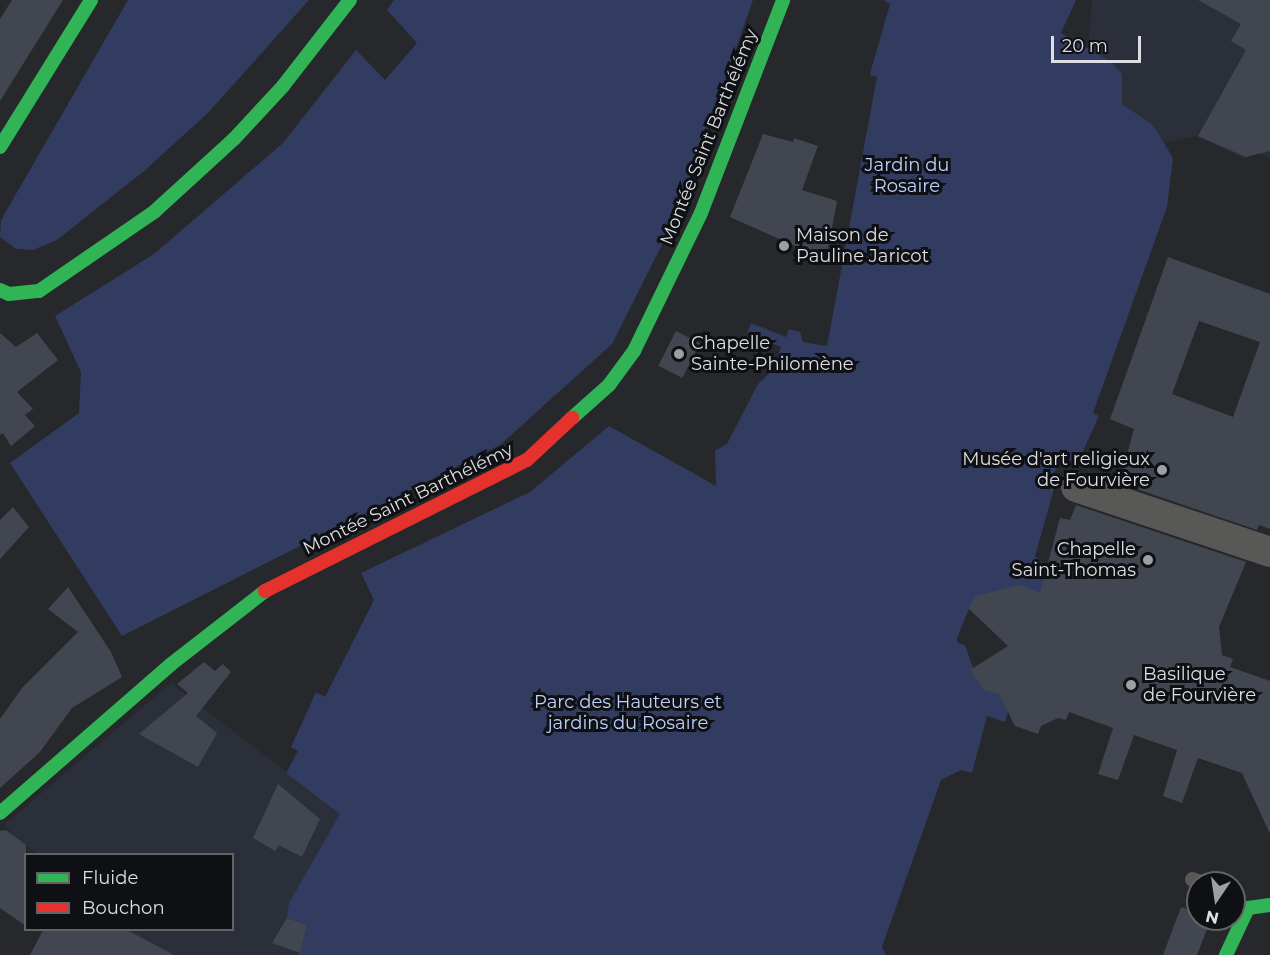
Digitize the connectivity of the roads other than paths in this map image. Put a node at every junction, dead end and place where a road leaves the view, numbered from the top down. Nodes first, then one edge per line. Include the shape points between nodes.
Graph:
1 (91, 0) edge
2 (350, 0) edge
3 (783, 0) edge
4 (0, 147) edge
5 (0, 290) edge
6 (1076, 487) dead end
7 (1270, 552) edge
8 (0, 813) edge
9 (1270, 905) edge
10 (1248, 908) joint
11 (1226, 955) edge

1 - 4 street
2 - 5 street via 248,124 154,212 39,291 9,294
3 - 8 street, Montée Saint Barthélémy via 701,213 634,351 609,385 527,460 263,592 170,665
6 - 7 street
9 - 10 street
10 - 11 street

